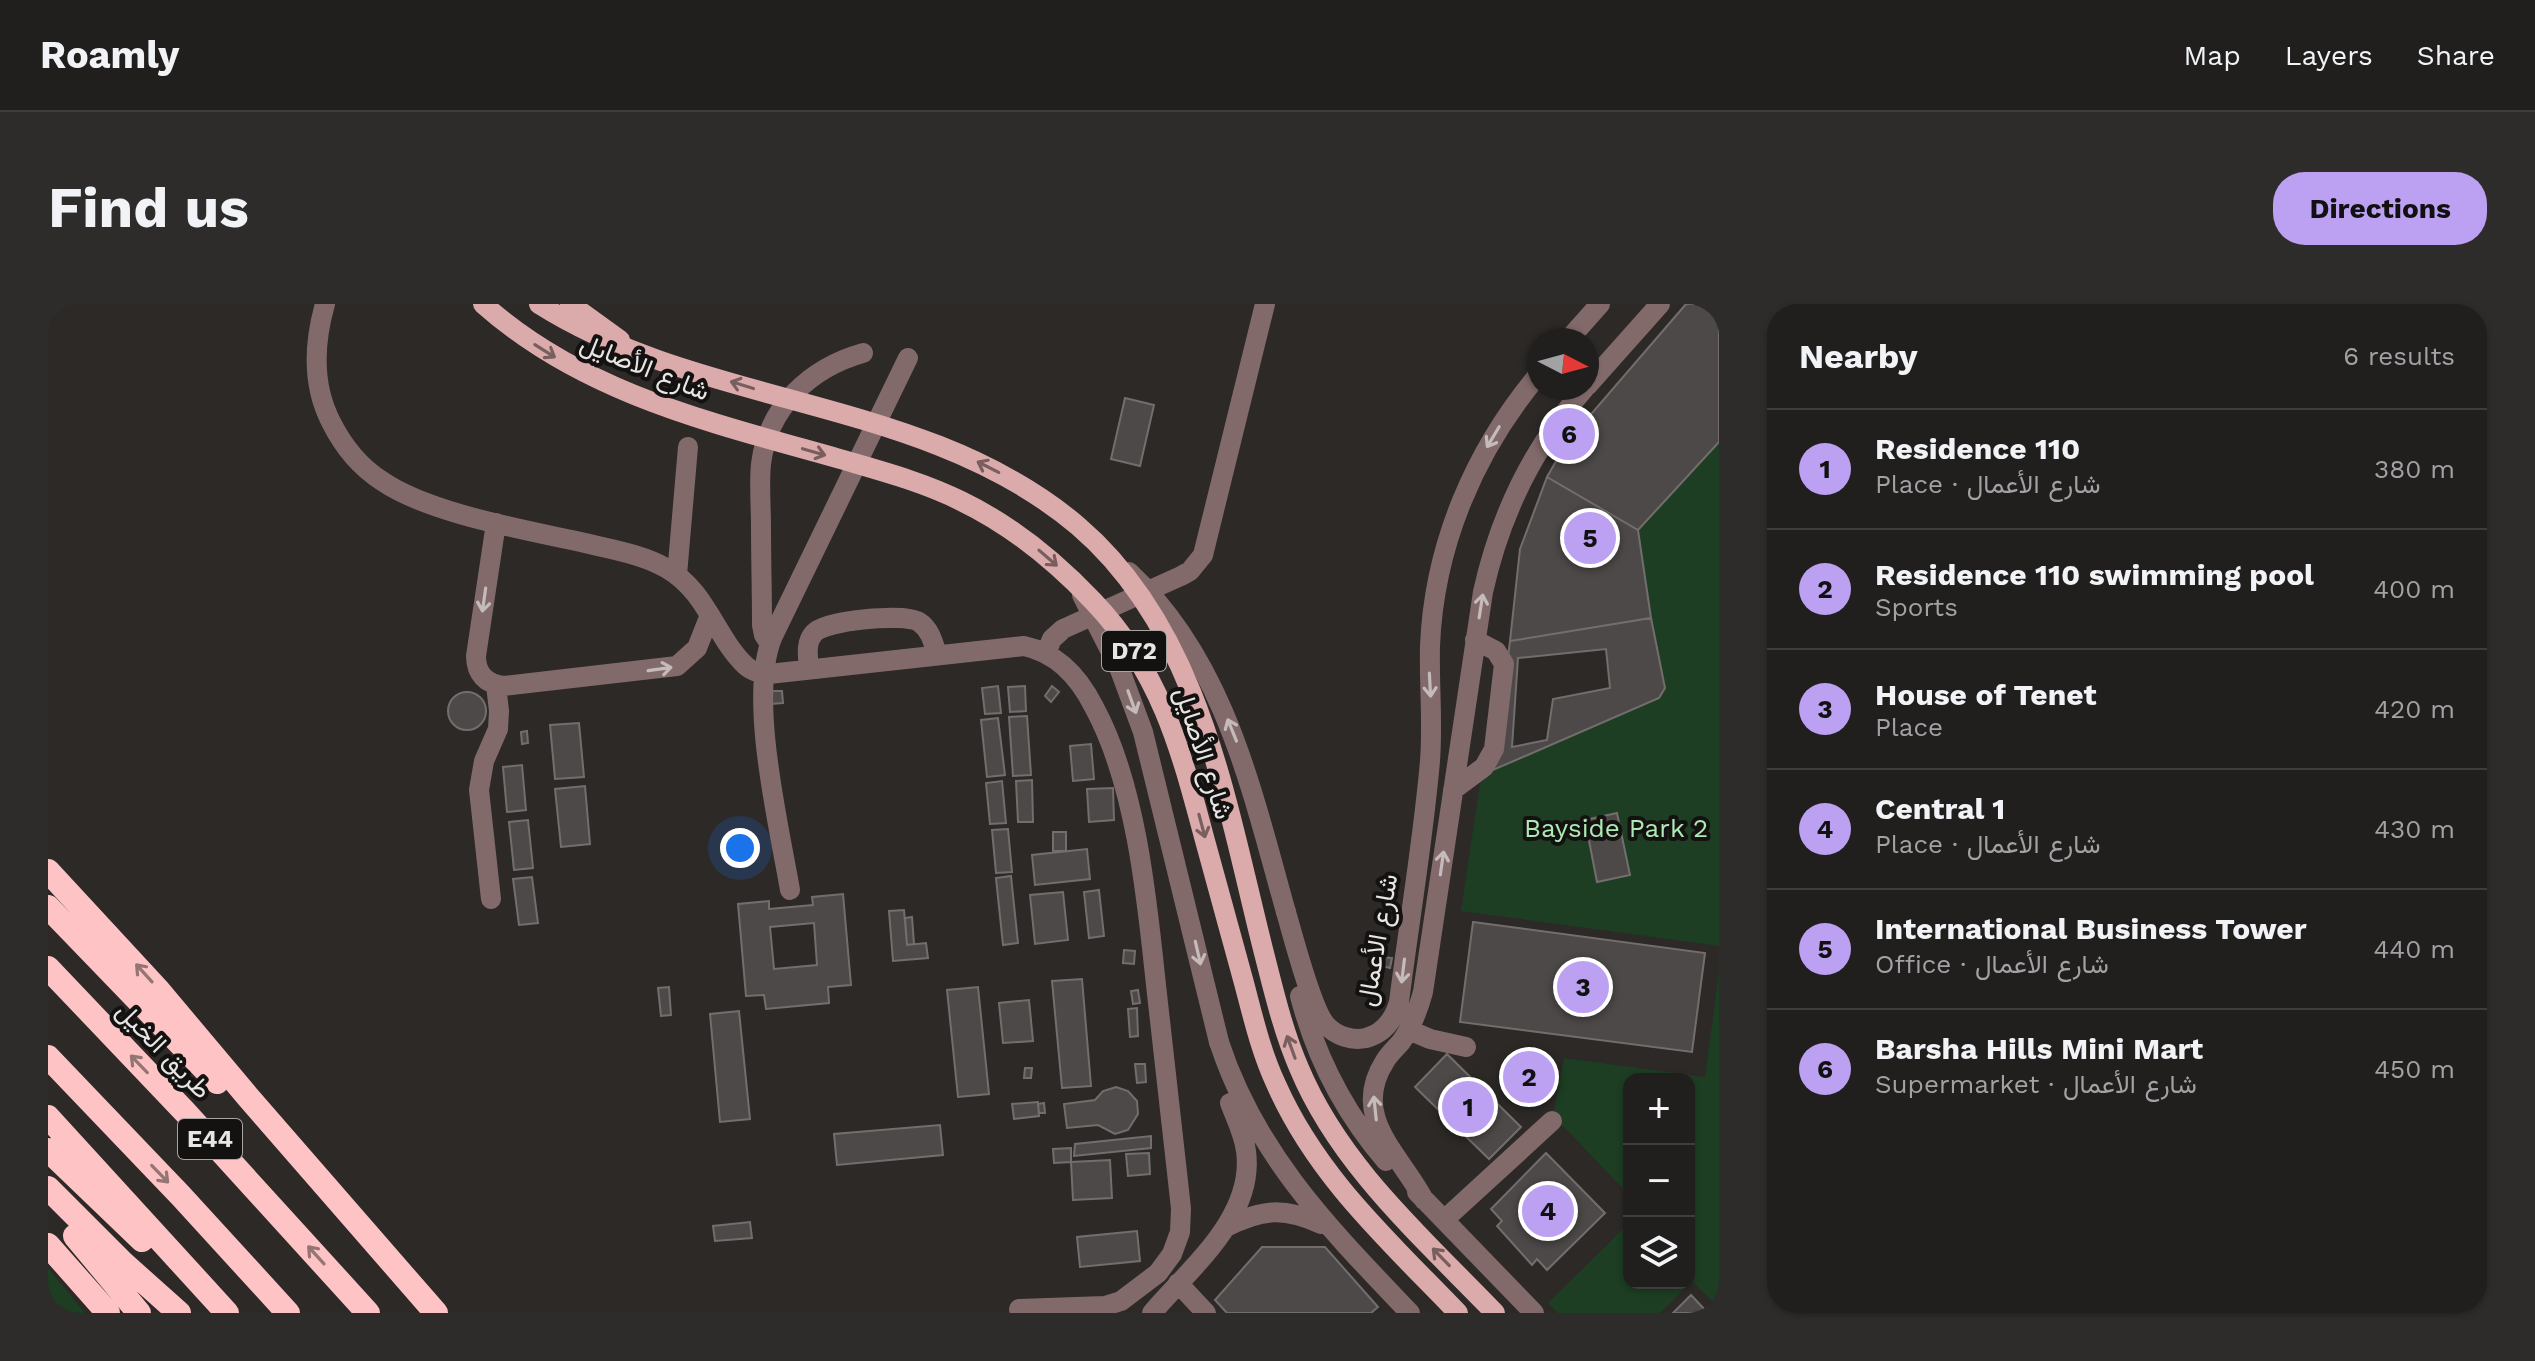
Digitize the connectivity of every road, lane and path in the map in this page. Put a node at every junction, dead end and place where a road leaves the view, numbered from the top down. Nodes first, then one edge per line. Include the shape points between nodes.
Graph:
1 (325, 304) edge
2 (470, 304) edge
3 (483, 304) edge
4 (539, 304) edge
5 (570, 304) edge
6 (1265, 304) edge
7 (1600, 304) edge
8 (1660, 304) edge
9 (504, 323) junction
10 (1579, 328) edge
11 (863, 353) dead end
12 (640, 354) junction
13 (908, 358) dead end
14 (1599, 372) edge
15 (1527, 389) edge
16 (1576, 400) edge
17 (688, 447) dead end
18 (496, 523) junction
19 (1102, 548) junction
20 (677, 575) junction
21 (1074, 581) junction
22 (710, 615) junction
23 (1475, 640) junction
24 (770, 644) junction
25 (1046, 653) junction
26 (937, 654) junction
27 (809, 669) junction
28 (763, 674) junction
29 (496, 685) junction
30 (1453, 790) junction
31 (48, 871) edge
32 (790, 890) dead end
33 (491, 899) dead end
34 (48, 907) edge
35 (48, 968) edge
36 (1313, 1019) junction
37 (1409, 1030) junction
38 (1466, 1047) dead end
39 (48, 1057) edge
40 (248, 1097) junction
41 (48, 1117) edge
42 (1552, 1121) dead end
43 (1251, 1135) junction
44 (48, 1150) edge
45 (48, 1188) edge
46 (1424, 1200) junction
47 (48, 1203) edge
48 (1444, 1220) junction
49 (1226, 1227) junction
50 (1328, 1227) junction
51 (48, 1245) edge
52 (1178, 1283) junction
53 (221, 1306) edge
54 (1019, 1309) dead end
55 (108, 1313) edge
56 (139, 1313) edge
57 (179, 1313) edge
58 (288, 1313) edge
59 (368, 1313) edge
60 (436, 1313) edge
61 (1152, 1313) edge
62 (1206, 1313) edge
63 (1410, 1313) edge
64 (1458, 1313) edge
65 (1495, 1313) edge
66 (1534, 1313) edge

1 - 18 street via 316,346 320,393 325,412 349,451 403,493
2 - 9 main road, bridge
3 - 9 main road, شارع الأصايل / D72, bridge
4 - 12 main road, شارع الأصايل / D72, bridge
5 - 12 main road, bridge
6 - 25 street via 1203,555 1181,576 1063,629
7 - 10 street
8 - 14 street, شارع الأعمال
9 -> 21 main road, شارع الأصايل / D72, bridge via 553,357 641,400 937,490 1010,529
11 - 24 street via 809,378 782,407 765,444 760,484 762,625
19 -> 12 main road, شارع الأصايل / D72, bridge via 1029,490 957,452
13 - 24 street
15 -> 36 street, شارع الأعمال via 1471,479 1439,576 1430,643 1430,762 1395,1014 1379,1032 1356,1039
23 -> 16 street, شارع الأعمال via 1505,515 1542,444
17 - 20 street
18 - 20 street via 635,555
18 -> 29 street via 476,656 481,674
36 -> 19 street, شارع الأعمال, bridge via 1242,756 1214,690 1157,601
65 -> 19 main road, شارع الأصايل / D72, bridge via 1365,1178 1310,1093 1282,1022 1199,711 1158,625
20 - 22 street
21 -> 43 street, bridge via 1111,650 1143,732 1219,1042
21 -> 64 main road, شارع الأصايل / D72, bridge via 1132,647 1172,725 1256,1030 1292,1117 1344,1195
22 - 28 street via 746,665
29 -> 22 street via 677,666 692,656
23 - 30 street, شارع الأعمال
23 - 30 street via 1496,651 1504,664 1494,749 1484,767
24 - 28 street
25 - 26 street via 1009,645
25 - 54 street via 1063,665 1093,705 1131,818 1147,903 1181,1220 1166,1264 1121,1301
26 - 27 street
26 - 27 street via 927,628 909,618 833,624 811,636
27 - 28 street
28 - 32 street via 770,767
29 - 33 street via 498,729 479,790
37 -> 30 street, شارع الأعمال via 1423,992
40 -> 31 highway
34 - 40 highway via 214,1079
59 -> 35 highway, طريق الخيل / E44
36 - 46 street, شارع الأعمال via 1328,1076 1354,1121
37 - 38 street
46 -> 37 street, شارع الأعمال via 1386,1143 1374,1113 1378,1075
39 -> 58 highway, E44
40 - 60 highway
41 - 53 highway
42 - 48 street
43 - 49 street via 1242,1191
43 - 50 street
44 - 53 highway via 173,1269
45 - 57 highway
46 - 48 street, شارع الأعمال
47 - 56 highway
48 - 66 street, شارع الأعمال
49 - 50 street via 1276,1211
49 - 52 street
50 - 63 street
51 - 55 highway
52 - 61 street
52 - 62 street

